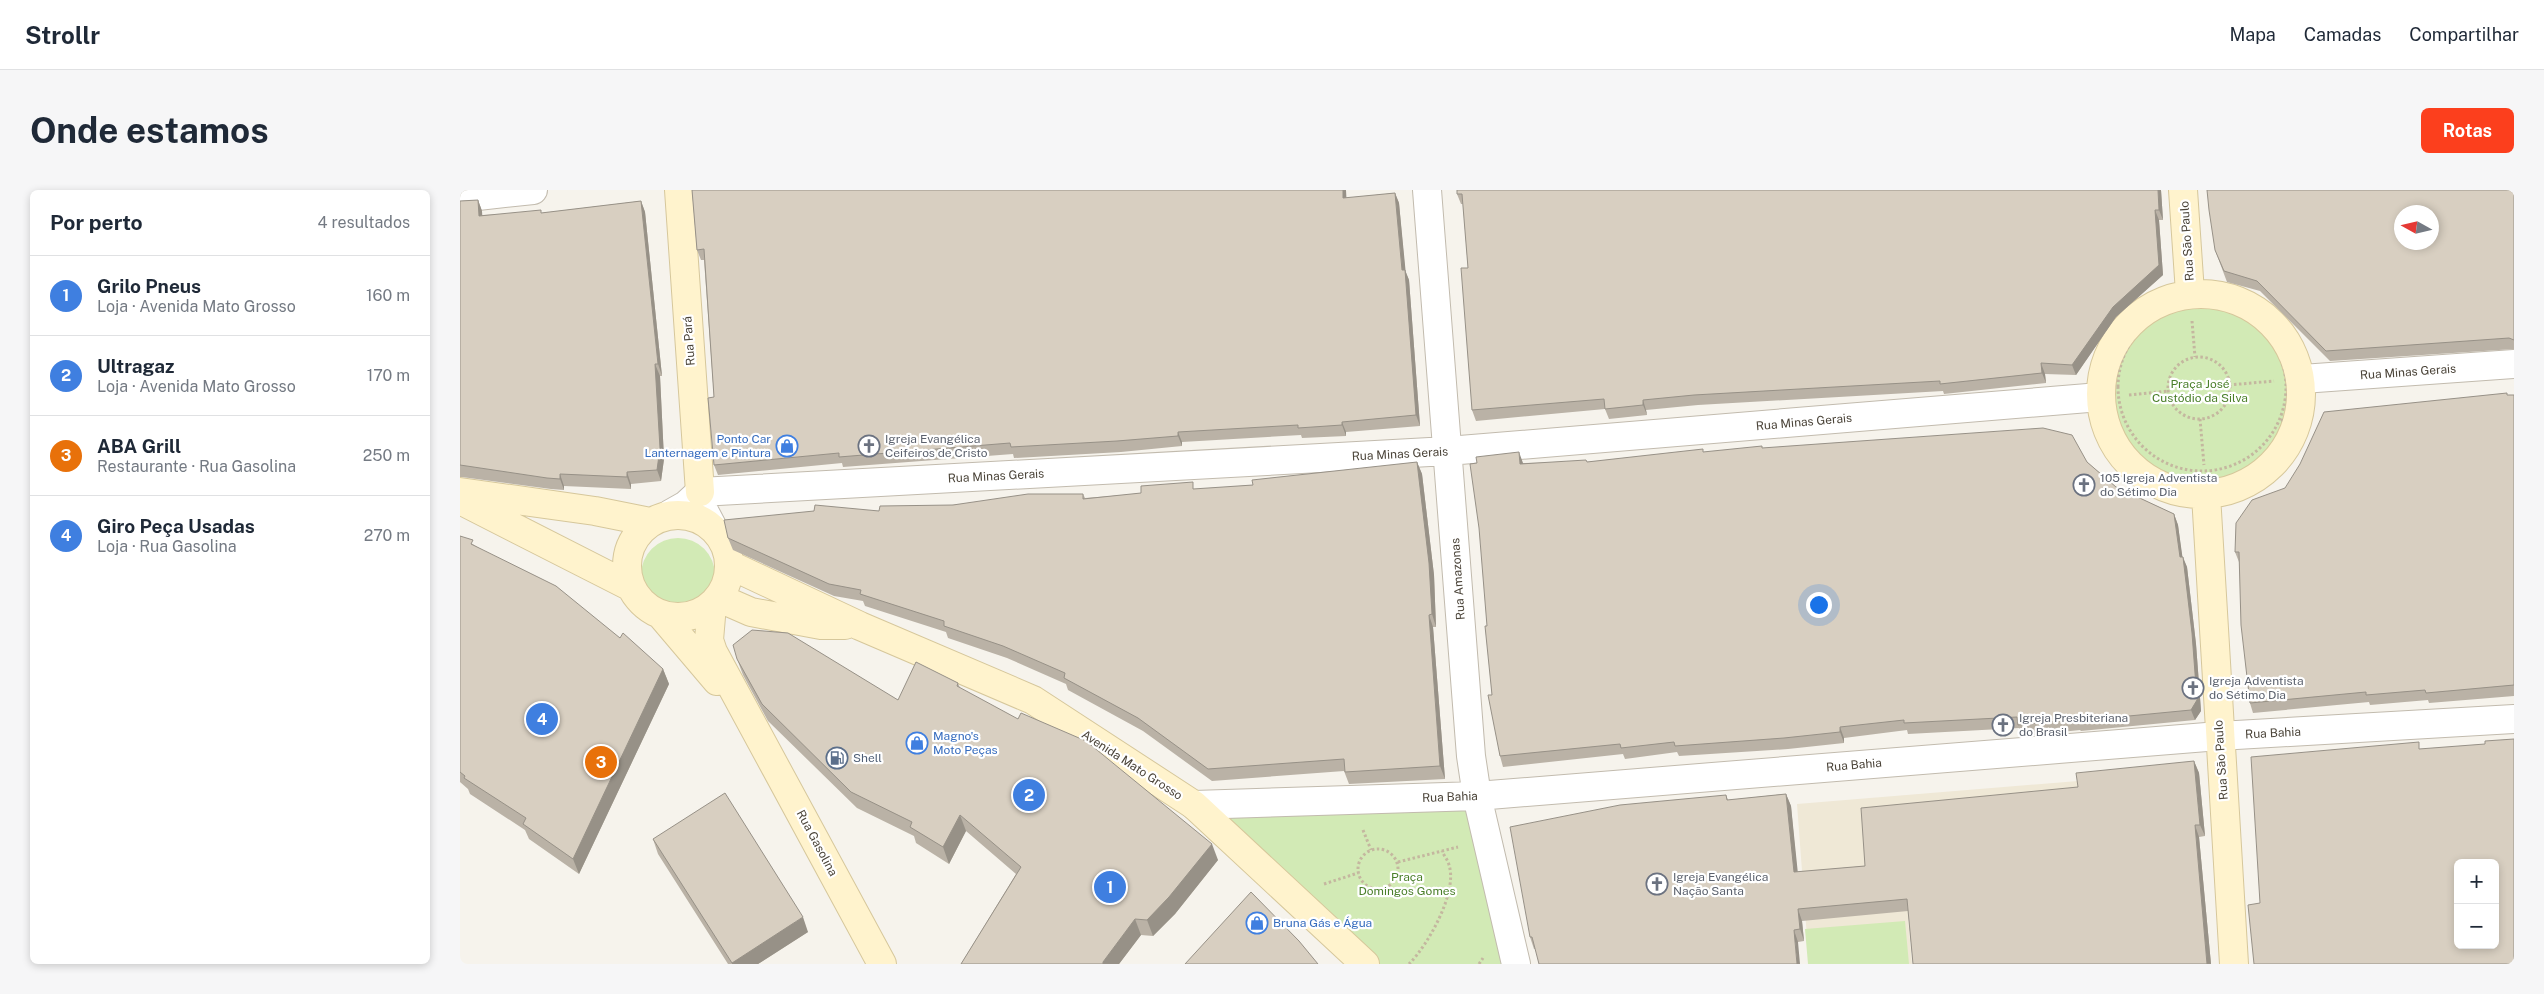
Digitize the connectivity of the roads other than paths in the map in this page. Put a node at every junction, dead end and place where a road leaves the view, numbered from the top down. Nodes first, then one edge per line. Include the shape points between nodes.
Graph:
1 (533, 190) edge
2 (679, 190) edge
3 (1427, 190) edge
4 (2183, 190) edge
5 (460, 198) edge
6 (2190, 298) junction
7 (2514, 364) edge
8 (2295, 379) junction
9 (2109, 396) junction
10 (1448, 451) junction
11 (2205, 484) junction
12 (460, 492) edge
13 (700, 492) junction
14 (460, 500) edge
15 (660, 518) junction
16 (712, 526) junction
17 (730, 565) junction
18 (631, 587) junction
19 (715, 601) junction
20 (662, 614) junction
21 (860, 626) junction
22 (2514, 719) edge
23 (752, 723) junction
24 (2219, 736) junction
25 (1477, 796) junction
26 (1194, 805) junction
27 (882, 964) edge
28 (1365, 964) edge
29 (1516, 964) edge
30 (2234, 964) edge

1 - 5 street
2 - 13 street, Rua Pará
3 - 10 street, Rua Amazonas
4 - 6 street, Rua São Paulo
6 - 8 street via 2229,296 2264,313 2283,345
6 - 9 street via 2152,305 2122,331 2104,368
7 - 8 street, Rua Minas Gerais
8 - 11 street via 2290,421 2279,459 2247,485
9 - 10 street, Rua Minas Gerais
9 - 11 street via 2110,437 2126,462 2149,481 2177,492
10 - 13 street, Rua Minas Gerais
10 - 25 street, Rua Amazonas via 1471,756
11 - 24 street, Rua São Paulo
12 - 15 street
13 - 15 street
13 - 16 street, Rua Pará via 702,507
14 - 18 street
15 - 16 street via 685,514
15 - 18 street via 631,544 627,558
16 - 17 street via 728,550
17 - 19 street via 725,588
17 - 21 street, Avenida Mato Grosso
18 - 20 street via 649,609
19 - 20 street via 689,616 675,618
19 - 21 street via 751,612 821,625
19 - 23 street via 709,640
20 - 23 street
21 - 26 street, Avenida Mato Grosso via 1032,700
22 - 24 street, Rua Bahia
23 - 27 street, Rua Gasolina
24 - 25 street, Rua Bahia
24 - 30 street, Rua São Paulo
25 - 26 street, Rua Bahia
25 - 29 street, Rua Amazonas
26 - 28 street, Avenida Mato Grosso

